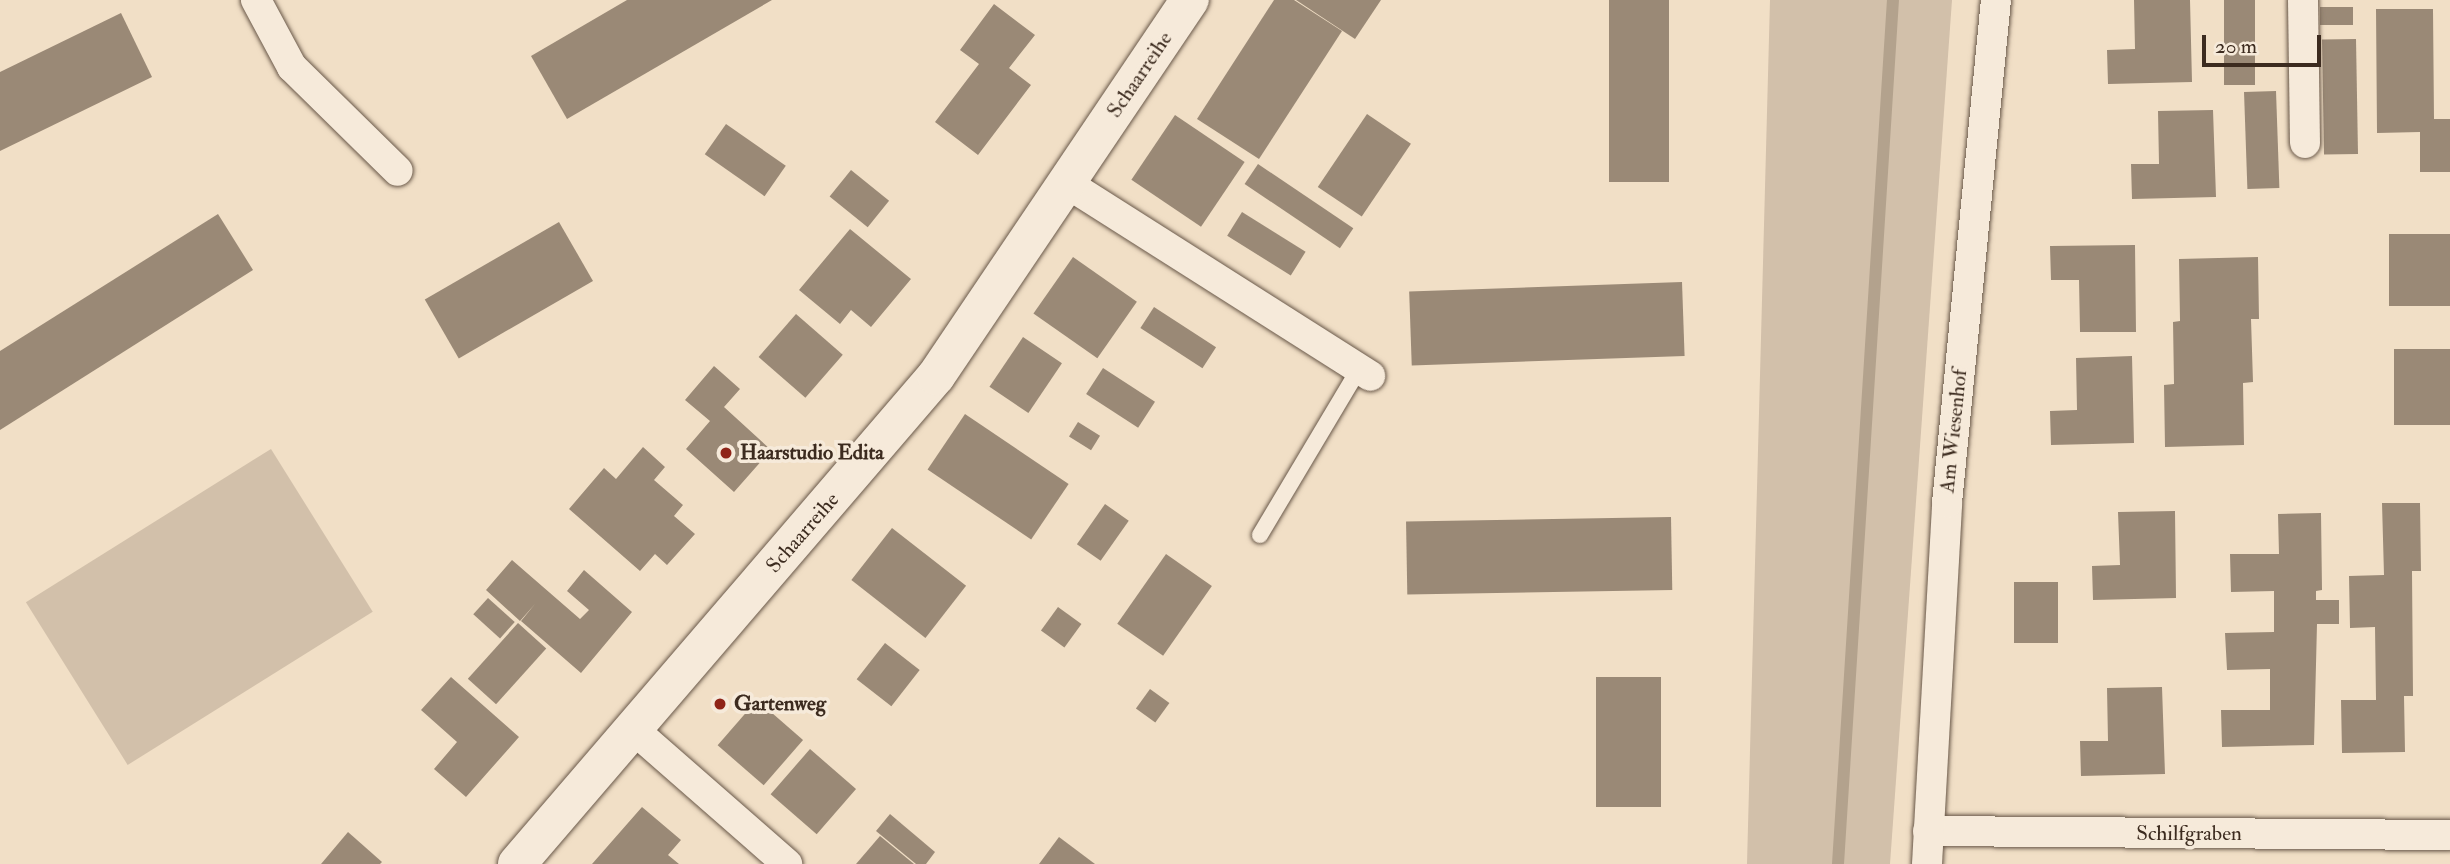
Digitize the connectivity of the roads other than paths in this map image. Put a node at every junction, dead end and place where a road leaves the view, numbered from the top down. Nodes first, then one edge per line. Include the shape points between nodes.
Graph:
1 (256, 0) edge
2 (1190, 0) edge
3 (1996, 0) edge
4 (2303, 0) edge
5 (2305, 143) dead end
6 (398, 171) dead end
7 (1068, 184) junction
8 (1364, 373) joint
9 (1260, 535) dead end
10 (634, 729) junction
11 (1928, 831) junction
12 (2450, 835) edge
13 (517, 864) edge
14 (787, 864) edge
15 (1927, 864) edge

1 - 6 street via 292,67
2 - 7 main road, Schaarreihe
3 - 11 street, Am Wiesenhof via 1947,503
4 - 5 street
7 - 8 street
7 - 10 main road, Schaarreihe via 936,376
8 - 9 lane
10 - 13 main road, Schaarreihe
10 - 14 street
11 - 12 street, Schilfgraben
11 - 15 street, Am Wiesenhof

